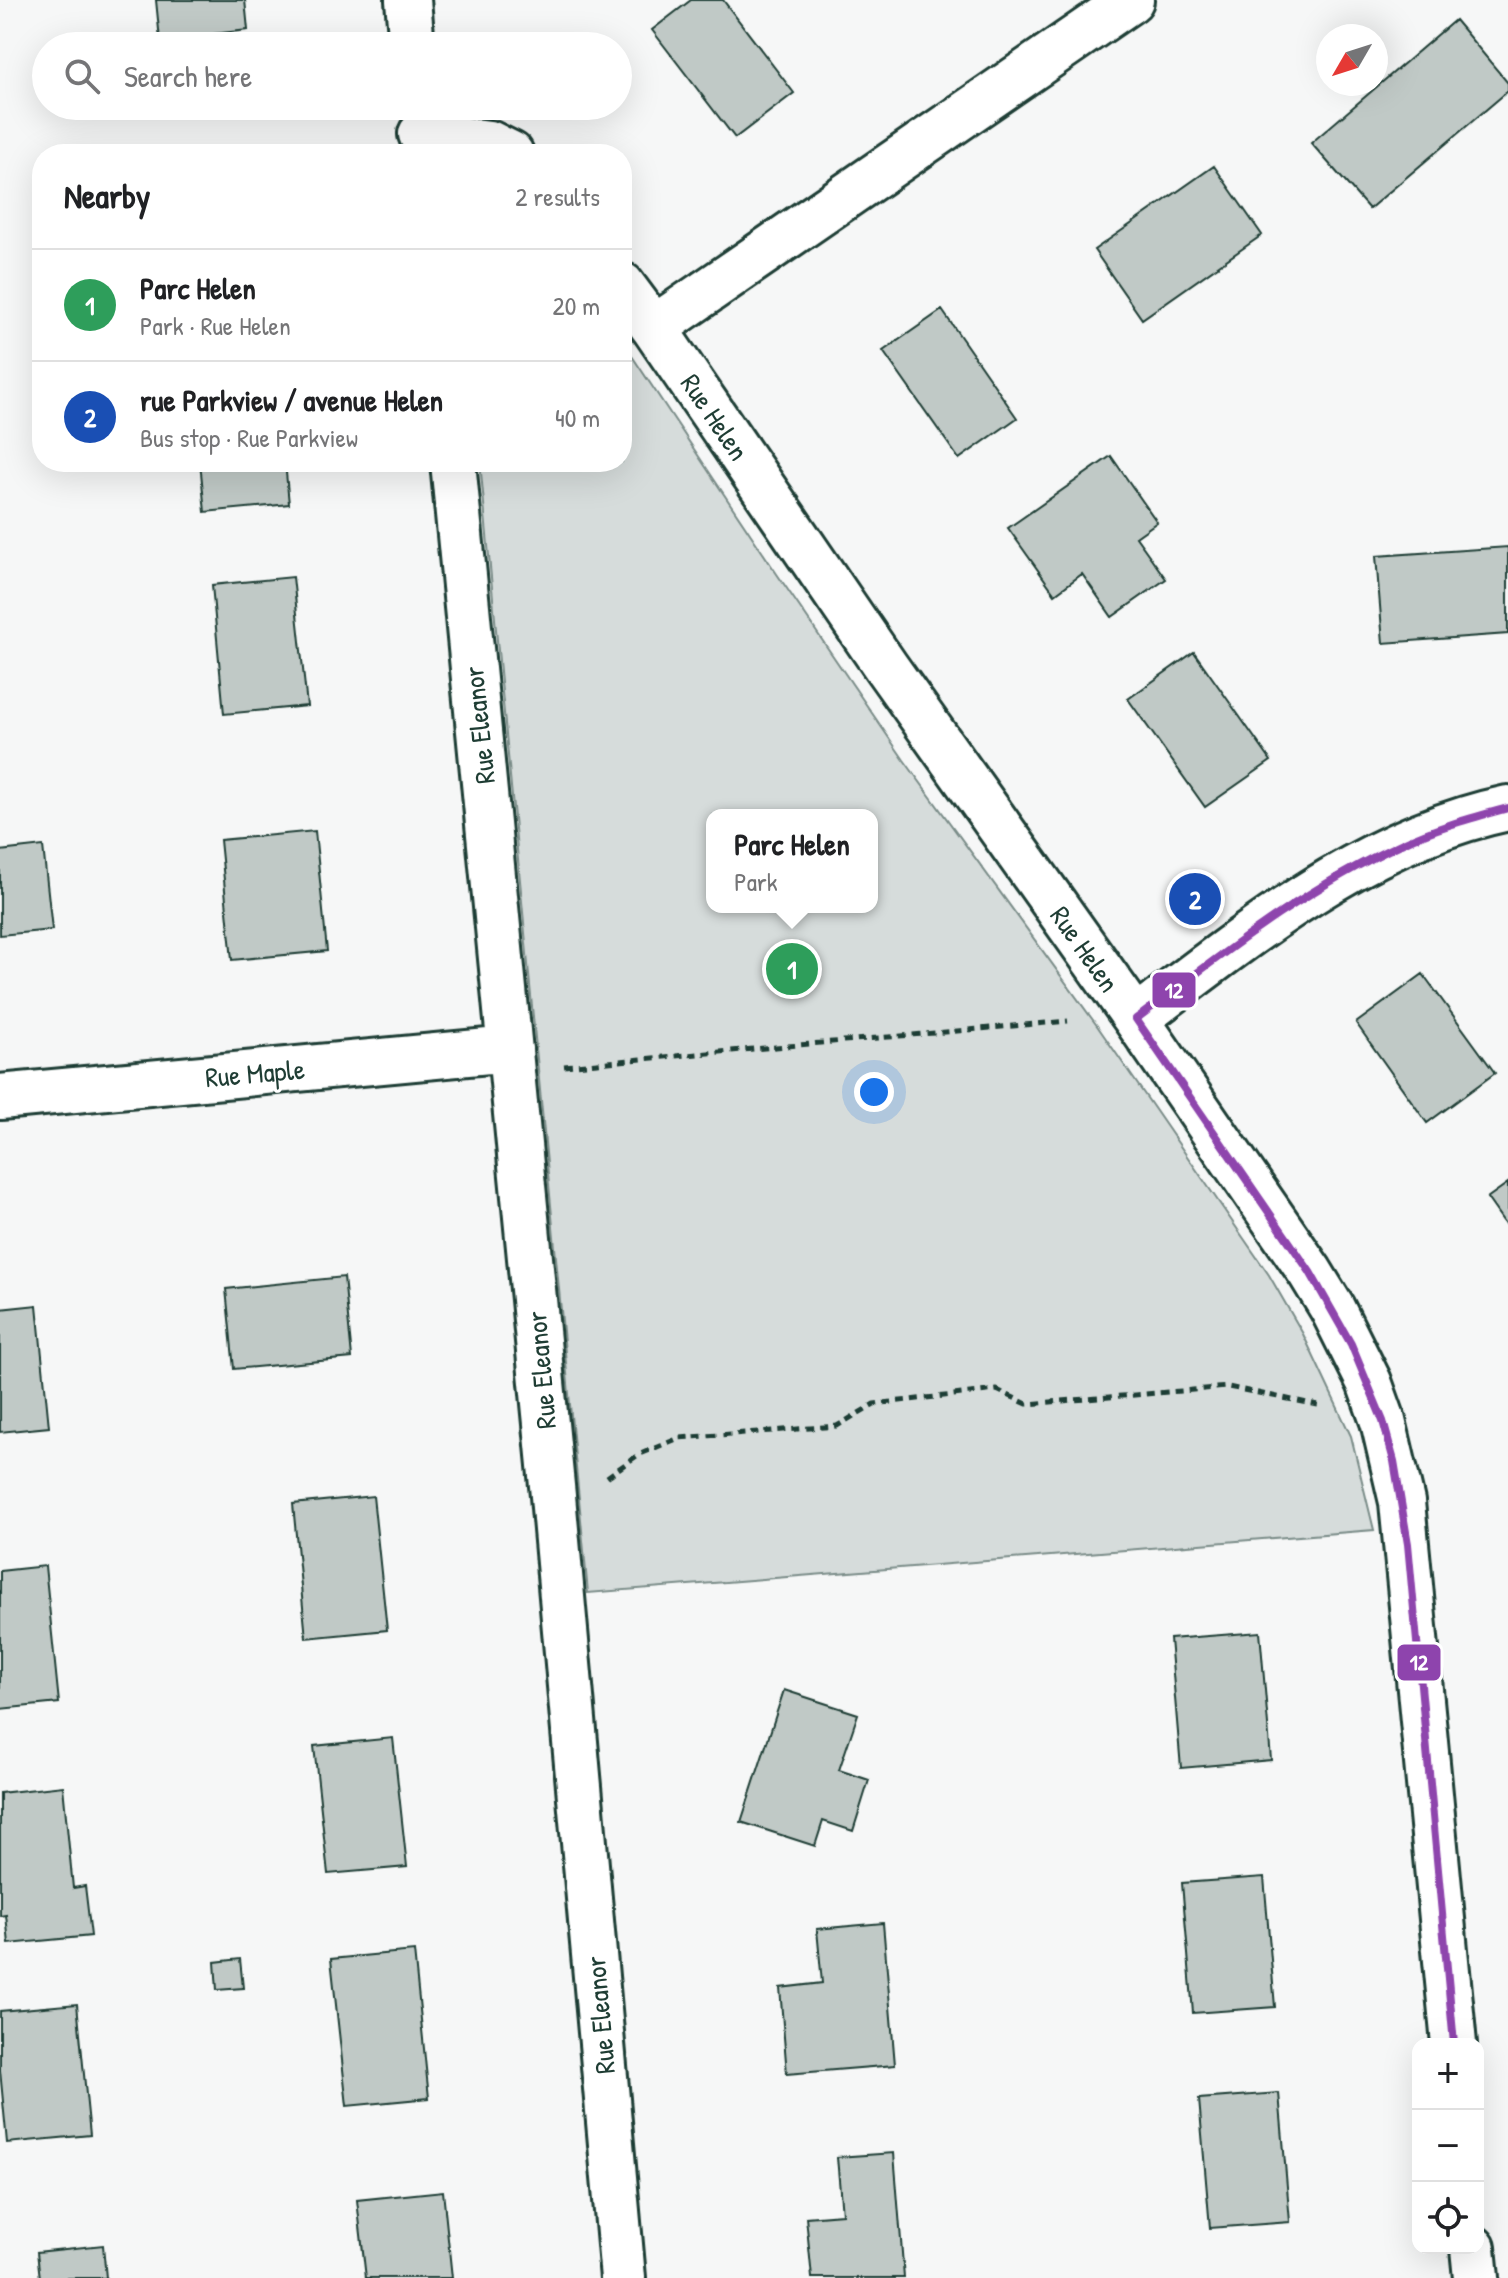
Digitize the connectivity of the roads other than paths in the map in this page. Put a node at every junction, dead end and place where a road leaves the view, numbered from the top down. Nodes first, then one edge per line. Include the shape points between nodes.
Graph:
1 (408, 0) edge
2 (1131, 0) edge
3 (411, 32) edge
4 (420, 131) edge
5 (491, 144) edge
6 (632, 298) edge
7 (654, 328) junction
8 (454, 472) edge
9 (1508, 808) edge
10 (1136, 1019) junction
11 (510, 1049) junction
12 (0, 1097) edge
13 (1453, 2038) edge
14 (1474, 2254) edge
15 (623, 2278) edge
16 (1476, 2278) edge

1 - 3 street
2 - 7 street
4 - 5 street
6 - 7 street, Rue Helen
7 - 10 street, Rue Helen
8 - 11 street, Rue Eleanor
9 - 10 street via 1426,831 1349,868
10 - 13 street, Rue Helen via 1332,1308 1383,1421 1408,1544
11 - 12 street, Rue Maple
11 - 15 street, Rue Eleanor
14 - 16 street

